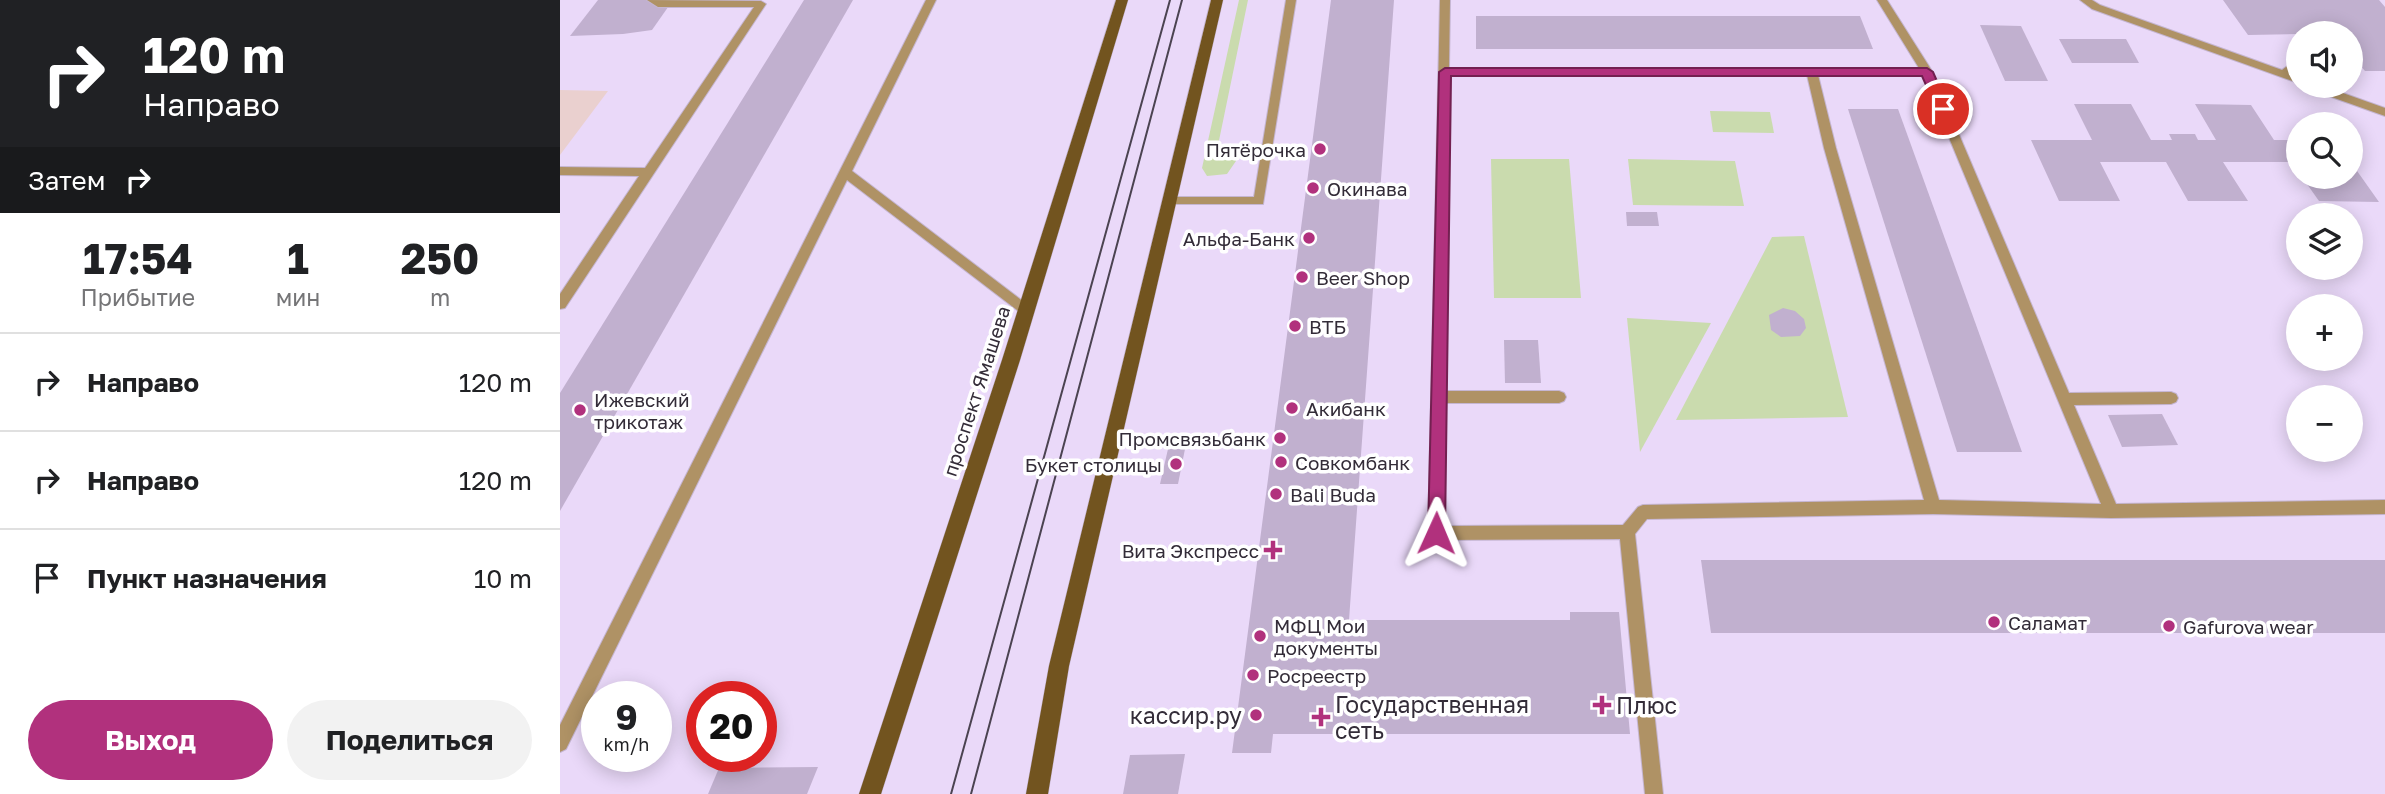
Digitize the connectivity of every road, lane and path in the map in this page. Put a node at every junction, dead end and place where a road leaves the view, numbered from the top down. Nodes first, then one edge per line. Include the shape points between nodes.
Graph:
1 (652, 0) edge
2 (931, 0) edge
3 (1122, 0) edge
4 (1217, 0) edge
5 (1291, 0) edge
6 (1445, 0) edge
7 (1882, 0) edge
8 (2085, 0) edge
9 (1445, 72) junction
10 (1812, 72) junction
11 (1927, 72) junction
12 (2286, 72) edge
13 (2283, 75) junction
14 (2286, 76) edge
15 (2346, 98) edge
16 (2385, 112) edge
17 (560, 171) edge
18 (844, 171) junction
19 (649, 172) junction
20 (1170, 201) junction
21 (560, 304) edge
22 (1026, 309) junction
23 (1439, 397) junction
24 (1559, 397) dead end
25 (2171, 398) dead end
26 (2064, 399) junction
27 (1933, 507) junction
28 (2385, 507) edge
29 (2111, 511) junction
30 (1627, 532) junction
31 (560, 743) edge
32 (870, 794) edge
33 (1037, 794) edge
34 (1654, 794) edge

1 - 19 lane via 659,4 761,4
2 - 18 lane
3 - 22 main road, проспект Ямашева
4 - 20 main road
5 - 20 lane via 1259,201
6 - 9 lane
7 - 11 lane
8 - 13 lane
9 - 10 lane
9 - 23 lane
10 - 11 lane
10 - 27 lane
11 - 26 lane
12 - 13 lane
13 - 14 lane
15 - 16 lane
17 - 19 lane
18 - 22 lane
18 - 31 lane
19 - 21 lane
20 - 33 main road via 1059,666
22 - 32 main road, проспект Ямашева
23 - 24 lane
23 - 30 lane via 1436,533
25 - 26 lane
26 - 29 lane
27 - 29 lane
27 - 30 lane via 1643,512
28 - 29 lane
30 - 34 lane

